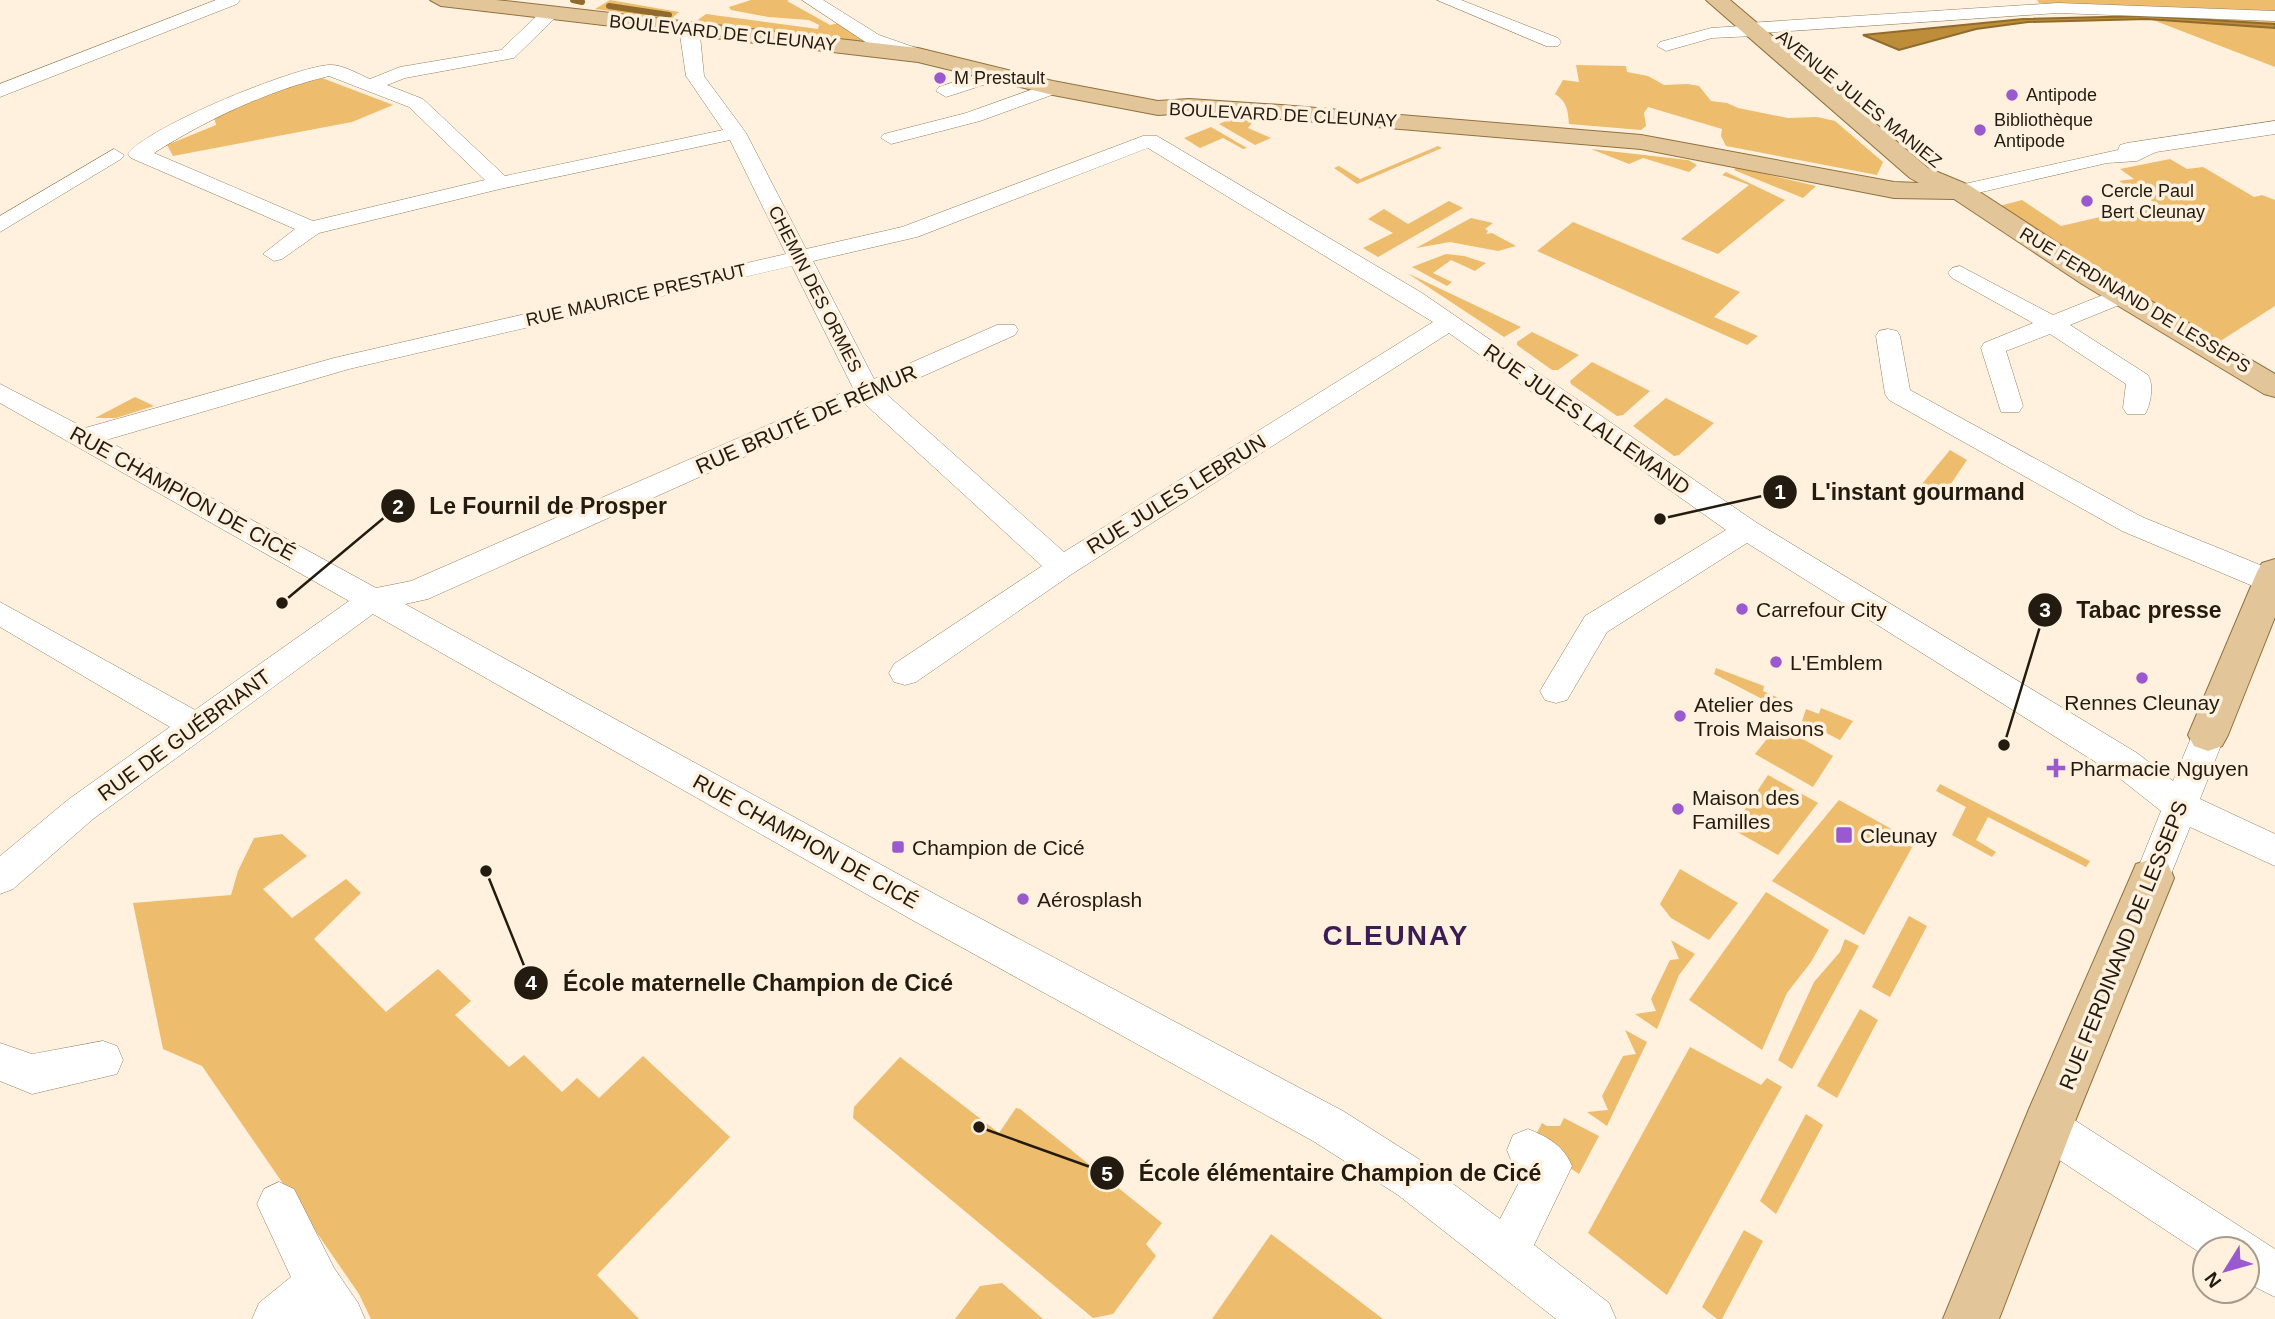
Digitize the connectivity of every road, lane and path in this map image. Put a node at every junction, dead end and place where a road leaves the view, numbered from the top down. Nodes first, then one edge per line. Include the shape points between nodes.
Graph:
1 (231, 0) edge
2 (441, 0) edge
3 (811, 0) edge
4 (1446, 0) edge
5 (1717, 0) edge
6 (1740, 0) edge
7 (2026, 5) edge
8 (549, 14) junction
9 (2275, 16) edge
10 (1758, 28) junction
11 (692, 30) junction
12 (1552, 42) dead end
13 (1667, 47) dead end
14 (918, 55) junction
15 (998, 74) junction
16 (371, 85) junction
17 (1053, 88) junction
18 (0, 91) edge
19 (946, 91) dead end
20 (1158, 108) junction
21 (2274, 127) edge
22 (736, 132) junction
23 (891, 138) dead end
24 (1150, 140) junction
25 (114, 155) dead end
26 (500, 183) junction
27 (1960, 191) junction
28 (0, 225) edge
29 (311, 228) junction
30 (274, 254) dead end
31 (800, 257) junction
32 (1960, 273) dead end
33 (2121, 296) junction
34 (1452, 323) junction
35 (2052, 324) junction
36 (1006, 330) dead end
37 (1888, 336) dead end
38 (2275, 387) edge
39 (868, 391) junction
40 (0, 392) edge
41 (2010, 406) dead end
42 (2136, 408) dead end
43 (82, 438) junction
44 (1747, 530) junction
45 (1062, 567) junction
46 (2274, 575) edge
47 (373, 599) junction
48 (0, 612) edge
49 (905, 673) dead end
50 (1556, 691) dead end
51 (196, 726) junction
52 (2208, 735) joint
53 (2180, 806) junction
54 (2275, 850) edge
55 (0, 878) edge
56 (2152, 878) joint
57 (103, 1060) dead end
58 (0, 1062) edge
59 (2047, 1127) junction
60 (1528, 1150) dead end
61 (279, 1204) dead end
62 (2213, 1235) edge
63 (1507, 1251) junction
64 (330, 1301) edge
65 (275, 1319) edge
66 (1593, 1319) edge
67 (1971, 1319) edge

1 - 18 street
2 - 8 main road, BOULEVARD DE CLEUNAY
3 - 14 street via 873,39
4 - 12 street
5 - 10 main road, AVENUE JULES MANIEZ
6 - 10 main road, AVENUE JULES MANIEZ
7 - 9 street
7 - 10 street
8 - 11 main road, BOULEVARD DE CLEUNAY
8 - 16 street via 508,54 400,73
10 - 13 street via 1711,33
10 - 27 main road, AVENUE JULES MANIEZ via 1919,173
11 - 14 main road, BOULEVARD DE CLEUNAY
11 - 22 street, CHEMIN DES ORMES via 695,76
14 - 15 main road, BOULEVARD DE CLEUNAY
15 - 17 main road, BOULEVARD DE CLEUNAY
15 - 19 street
16 - 26 street via 416,103
16 - 29 street via 331,70 306,75 207,116 138,154
17 - 20 main road, BOULEVARD DE CLEUNAY
17 - 23 street via 952,125
20 - 24 street via 1149,124
20 - 27 main road, BOULEVARD DE CLEUNAY via 1281,112 1641,142 1894,190
21 - 27 street via 2148,149 2125,158 2107,158
22 - 26 street
22 - 31 street, CHEMIN DES ORMES
24 - 31 street, RUE MAURICE PRESTAUT via 909,232
24 - 34 street, RUE JULES LALLEMAND
25 - 28 street
26 - 29 street
27 - 33 main road, RUE FERDINAND DE LESSEPS
29 - 30 street
31 - 39 street, CHEMIN DES ORMES
31 - 43 street, RUE MAURICE PRESTAUT via 343,363
32 - 35 street
33 - 35 street
33 - 38 main road, RUE FERDINAND DE LESSEPS
34 - 44 street, RUE JULES LALLEMAND
34 - 45 street, RUE JULES LEBRUN
35 - 41 street via 1993,348
35 - 42 street via 2139,381
36 - 39 street, RUE BRUTÉ DE RÉMUR
37 - 46 street via 1898,394 2132,524
39 - 45 street, CHEMIN DES ORMES
39 - 47 street, RUE BRUTÉ DE RÉMUR via 417,591
40 - 43 street, RUE CHAMPION DE CICÉ
43 - 47 street, RUE CHAMPION DE CICÉ
44 - 50 street via 1596,624
44 - 53 street, RUE JULES LALLEMAND via 2125,764
45 - 49 street, RUE JULES LEBRUN
46 - 52 main road, RUE FERDINAND DE LESSEPS
47 - 51 street, RUE DE GUÉBRIANT
47 - 63 street, RUE CHAMPION DE CICÉ via 927,909 1328,1126 1413,1180
48 - 51 street
51 - 55 street, RUE DE GUÉBRIANT via 81,809
52 - 53 street, RUE FERDINAND DE LESSEPS
53 - 54 street, RUE JULES LALLEMAND
53 - 56 street, RUE FERDINAND DE LESSEPS
56 - 59 main road, RUE FERDINAND DE LESSEPS
57 - 58 street via 32,1074
59 - 62 street
59 - 67 main road, RUE FERDINAND DE LESSEPS
60 - 63 street via 1551,1166
61 - 64 street
63 - 66 street, RUE CHAMPION DE CICÉ
64 - 65 street

